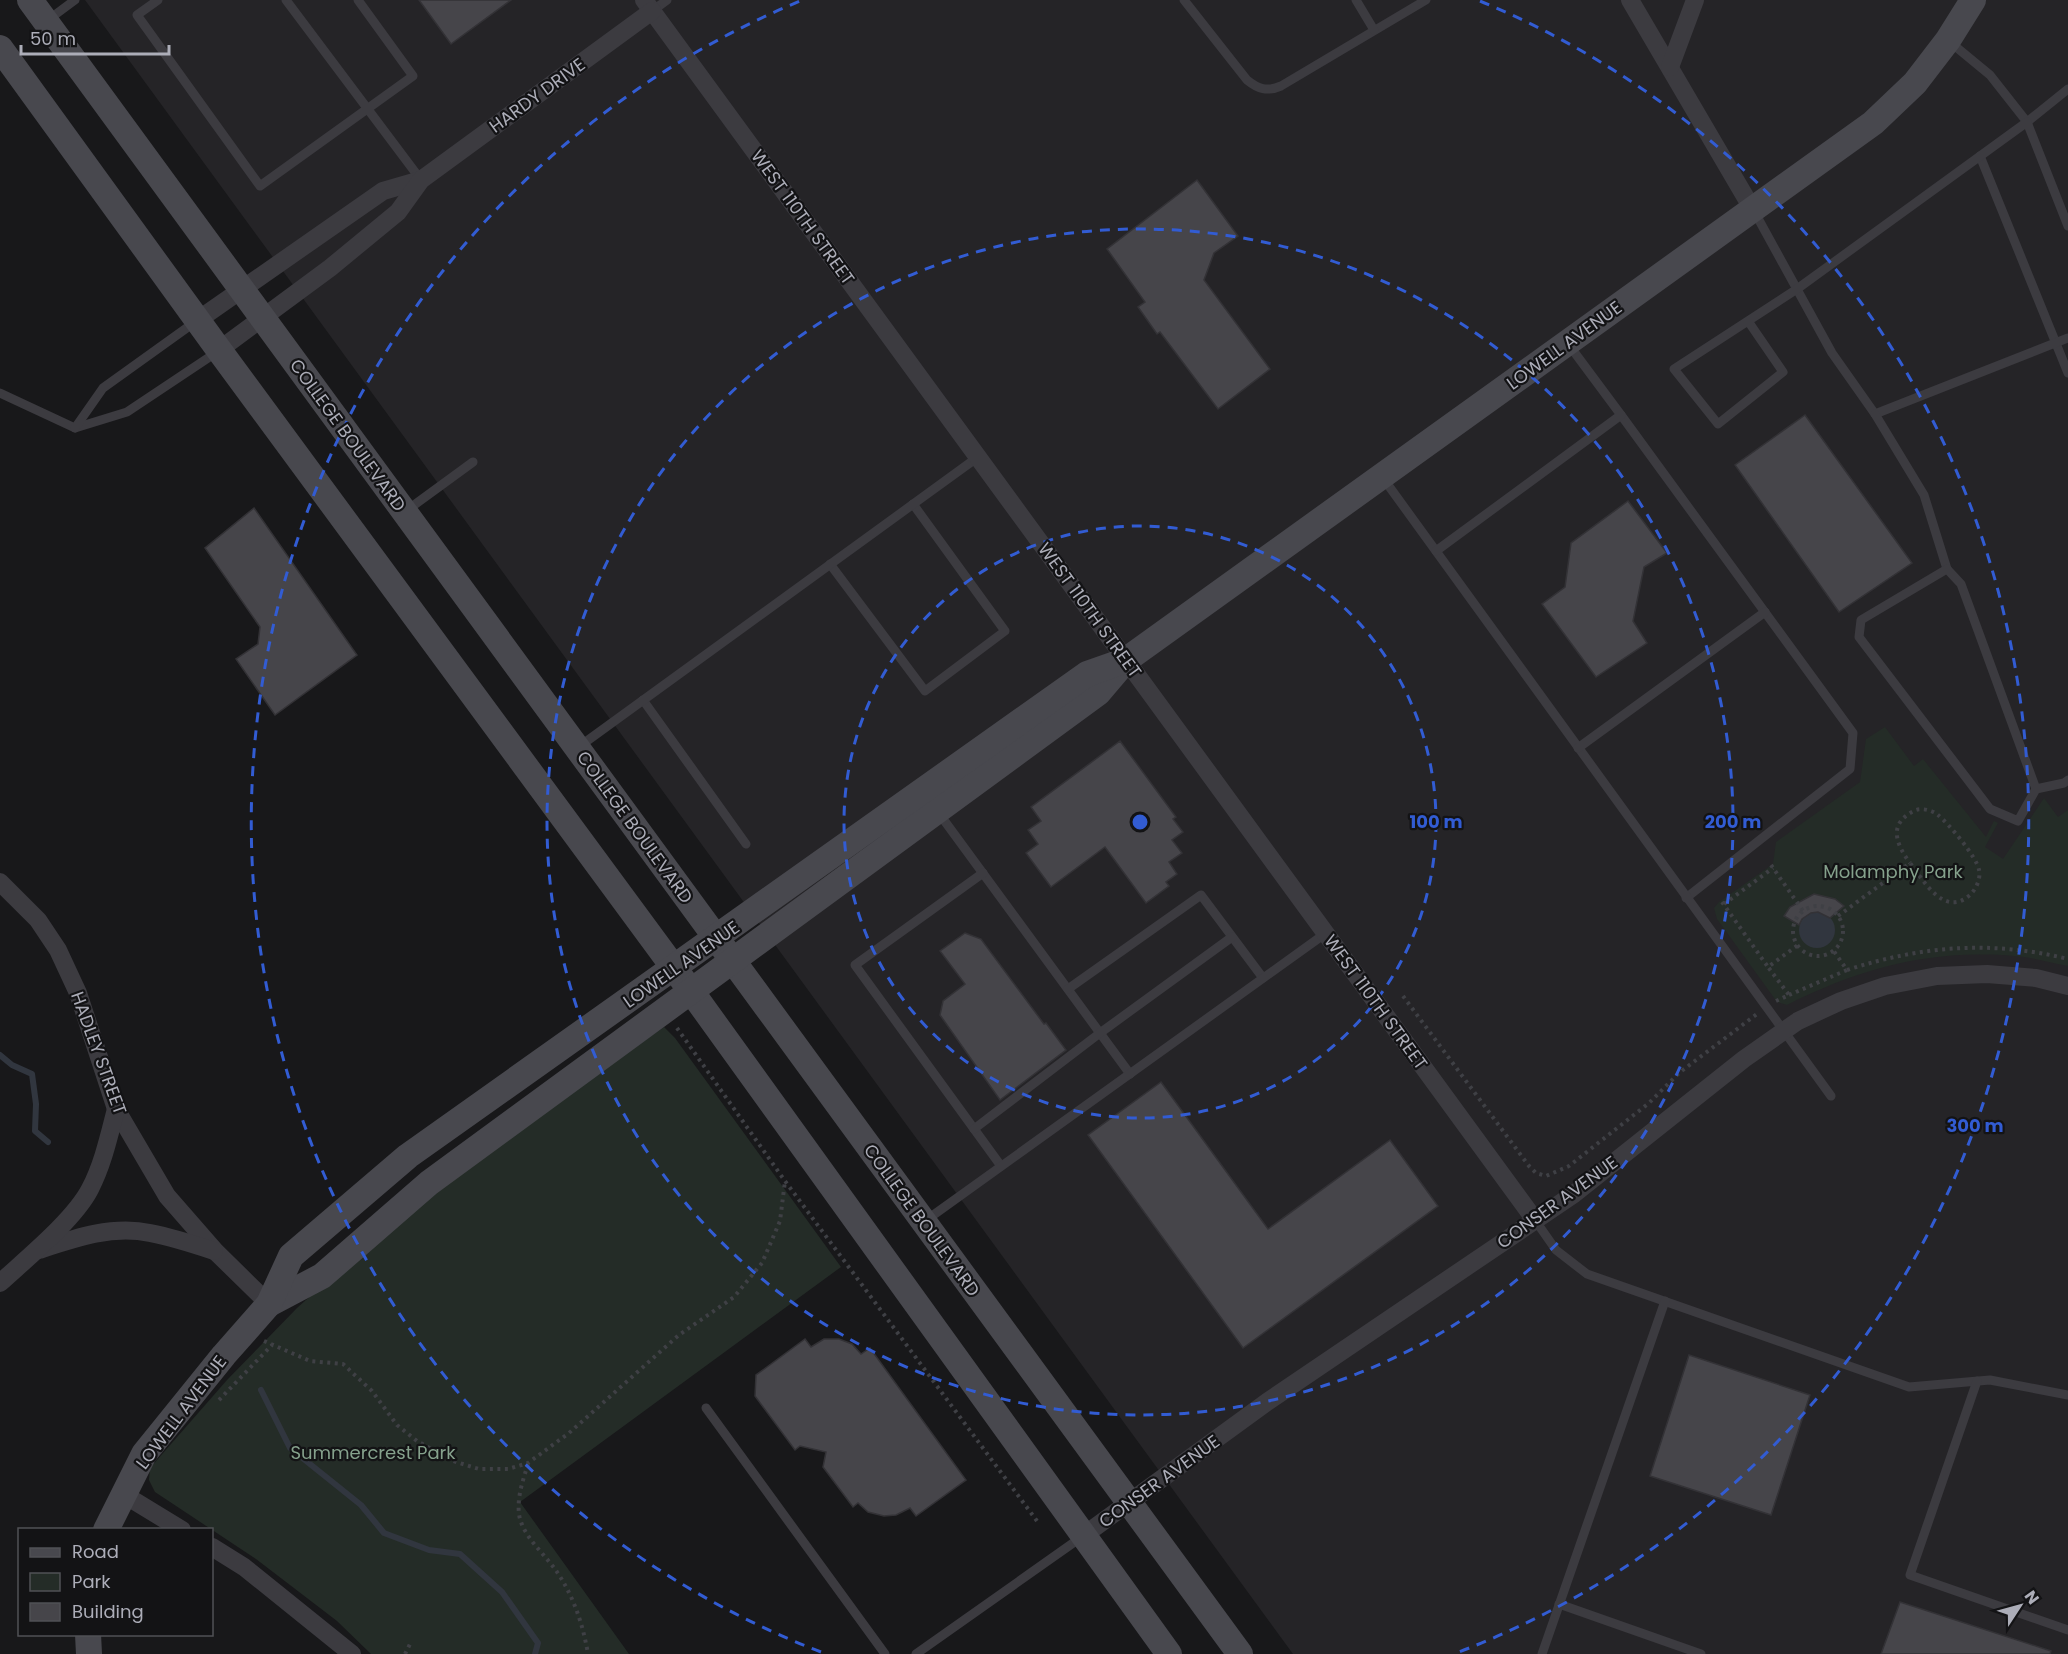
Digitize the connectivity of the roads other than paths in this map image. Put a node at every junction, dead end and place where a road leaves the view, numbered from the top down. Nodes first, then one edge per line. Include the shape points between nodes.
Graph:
1 (30, 0) edge
2 (75, 0) edge
3 (158, 0) edge
4 (286, 0) edge
5 (358, 0) edge
6 (667, 0) edge
7 (1184, 0) edge
8 (1356, 0) edge
9 (1426, 0) edge
10 (1630, 0) edge
11 (1695, 0) edge
12 (1973, 0) edge
13 (648, 5) edge
14 (46, 21) junction
15 (1374, 30) junction
16 (1948, 40) junction
17 (0, 48) edge
18 (1670, 67) junction
19 (2068, 89) edge
20 (368, 110) junction
21 (2027, 122) junction
22 (1980, 156) junction
23 (421, 180) junction
24 (1753, 210) junction
25 (2068, 226) edge
26 (242, 290) junction
27 (1797, 290) junction
28 (262, 319) junction
29 (198, 321) junction
30 (1748, 321) junction
31 (2068, 338) edge
32 (1568, 343) junction
33 (2056, 343) junction
34 (219, 350) junction
35 (2068, 373) edge
36 (0, 393) edge
37 (1875, 414) junction
38 (1621, 415) junction
39 (75, 428) junction
40 (978, 457) junction
41 (473, 462) dead end
42 (1382, 476) junction
43 (913, 504) junction
44 (404, 512) junction
45 (1436, 551) junction
46 (830, 564) junction
47 (1947, 569) junction
48 (1764, 612) junction
49 (1126, 660) junction
50 (643, 700) junction
51 (577, 748) junction
52 (1578, 748) junction
53 (2068, 780) edge
54 (2036, 789) junction
55 (938, 811) junction
56 (746, 844) dead end
57 (983, 873) junction
58 (0, 882) edge
59 (1686, 898) junction
60 (1326, 933) junction
61 (1232, 937) junction
62 (717, 939) junction
63 (733, 961) junction
64 (674, 968) junction
65 (1263, 978) junction
66 (2068, 986) edge
67 (1068, 989) junction
68 (691, 992) junction
69 (1783, 1032) junction
70 (1100, 1033) junction
71 (1130, 1074) junction
72 (1831, 1095) dead end
73 (116, 1109) junction
74 (974, 1129) junction
75 (1001, 1166) junction
76 (1535, 1220) junction
77 (923, 1222) junction
78 (34, 1251) junction
79 (215, 1251) junction
80 (0, 1283) edge
81 (1665, 1301) junction
82 (269, 1304) junction
83 (1977, 1381) junction
84 (2068, 1395) edge
85 (706, 1408) dead end
86 (123, 1494) junction
87 (1129, 1503) junction
88 (107, 1528) edge
89 (180, 1528) edge
90 (1083, 1536) junction
91 (213, 1548) edge
92 (1559, 1604) junction
93 (2068, 1630) edge
94 (88, 1636) edge
95 (89, 1654) edge
96 (352, 1654) edge
97 (885, 1654) edge
98 (916, 1654) edge
99 (1169, 1654) edge
100 (1240, 1654) edge
101 (1542, 1654) edge
102 (1701, 1654) edge

1 - 14 main road, COLLEGE BOULEVARD
2 - 14 lane
3 - 20 lane via 137,15 260,186
4 - 20 lane
5 - 20 lane via 413,76
6 - 13 lane
7 - 15 lane via 1247,80 1263,90 1281,86
8 - 15 lane
9 - 15 lane
10 - 18 street
11 - 18 street
12 - 16 main road, LOWELL AVENUE
13 - 23 street, HARDY DRIVE
13 - 40 street, WEST 110TH STREET
14 - 26 main road, COLLEGE BOULEVARD
16 - 21 lane via 1990,75
16 - 24 main road, LOWELL AVENUE via 1915,83 1873,123
17 - 29 main road
18 - 24 street
19 - 21 lane
20 - 23 lane
21 - 22 lane
21 - 25 lane
22 - 27 lane
22 - 33 lane
23 - 26 street, HARDY DRIVE via 383,191
23 - 28 street, HARDY DRIVE via 398,212
24 - 27 lane
24 - 32 main road, LOWELL AVENUE
26 - 28 main road, COLLEGE BOULEVARD
26 - 29 street, HARDY DRIVE
27 - 30 lane
27 - 37 lane via 1832,353
28 - 34 street, HARDY DRIVE
28 - 44 main road, COLLEGE BOULEVARD
29 - 34 main road
29 - 39 lane via 103,388
30 - 30 lane via 1674,369 1718,424 1784,372
31 - 33 lane
32 - 38 lane
32 - 42 main road, LOWELL AVENUE
33 - 35 lane
33 - 37 lane
34 - 39 lane via 127,412
34 - 64 main road
36 - 39 lane
37 - 47 lane via 1924,495
38 - 45 lane
38 - 48 lane
40 - 43 lane
40 - 49 street, WEST 110TH STREET
41 - 44 lane
42 - 45 lane
42 - 49 main road, LOWELL AVENUE
43 - 46 lane
43 - 46 lane via 1005,632 925,691
44 - 51 main road, COLLEGE BOULEVARD
45 - 52 lane
46 - 50 lane
47 - 54 lane via 1961,584
47 - 54 lane via 1861,620 1859,637 1990,809 2018,821
48 - 52 lane
48 - 59 lane via 1852,733 1850,769
49 - 55 main road, LOWELL AVENUE via 1098,693
49 - 60 street, WEST 110TH STREET
49 - 62 main road, LOWELL AVENUE via 1087,674
50 - 51 lane
50 - 56 lane
51 - 62 main road, COLLEGE BOULEVARD
52 - 59 lane
53 - 54 lane
55 - 57 lane
55 - 63 main road, LOWELL AVENUE
57 - 67 lane
57 - 74 lane via 855,965
58 - 73 street, HADLEY STREET via 38,920 58,950 78,993
59 - 69 lane
60 - 65 lane
60 - 76 street, WEST 110TH STREET
61 - 65 lane
61 - 67 lane via 1201,895
61 - 70 lane
62 - 63 main road, COLLEGE BOULEVARD
62 - 64 main road, LOWELL AVENUE
63 - 68 main road, LOWELL AVENUE
63 - 77 main road, COLLEGE BOULEVARD
64 - 68 main road
64 - 82 main road, LOWELL AVENUE via 408,1156 352,1202 291,1256
65 - 71 lane
66 - 69 street, CONSER AVENUE via 2036,978 1986,974 1937,976 1885,986 1841,1001
67 - 70 lane
68 - 82 main road, LOWELL AVENUE via 429,1183 322,1276
68 - 90 main road
69 - 72 lane
69 - 76 street, CONSER AVENUE
70 - 71 lane
70 - 74 lane
71 - 75 lane
73 - 78 street via 90,1190
73 - 79 street, HADLEY STREET via 167,1196
74 - 75 lane
75 - 77 lane
76 - 81 lane via 1556,1250 1587,1274
76 - 87 street, CONSER AVENUE via 1267,1402
77 - 87 main road, COLLEGE BOULEVARD
78 - 79 street via 116,1231 148,1232
78 - 80 street
79 - 82 street, HADLEY STREET
81 - 83 lane via 1909,1386
81 - 92 lane
82 - 86 main road, LOWELL AVENUE via 144,1454
83 - 84 lane
83 - 93 lane via 1910,1575
85 - 97 lane
86 - 88 main road, LOWELL AVENUE
86 - 89 street
87 - 90 street, CONSER AVENUE
87 - 100 main road, COLLEGE BOULEVARD
90 - 98 lane
90 - 99 main road
91 - 96 street via 244,1567
92 - 101 lane
92 - 102 lane
94 - 95 main road

